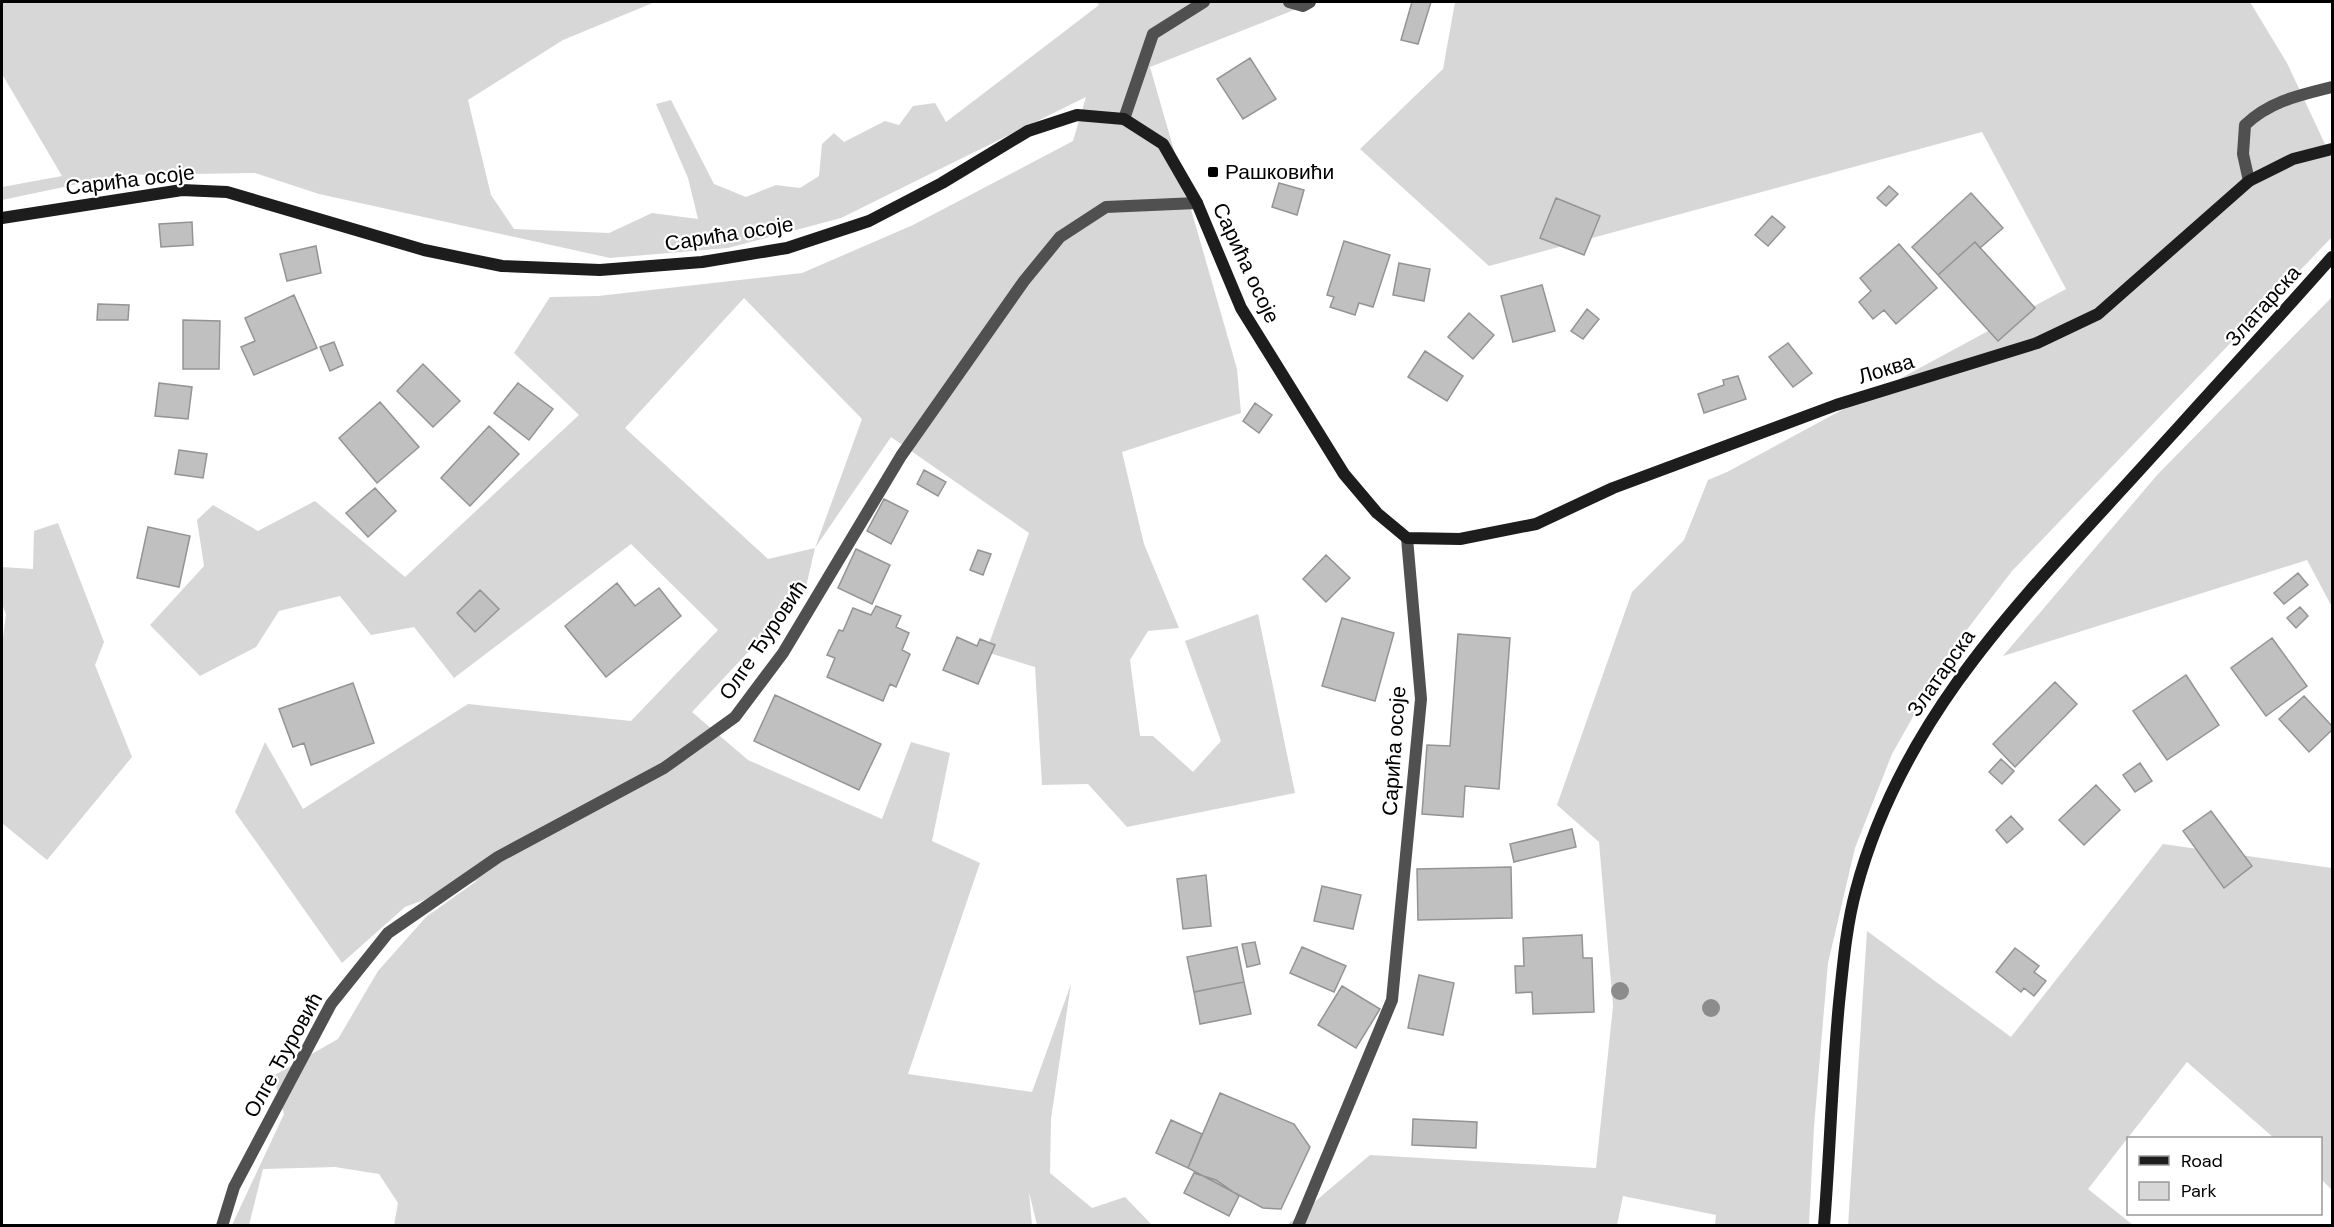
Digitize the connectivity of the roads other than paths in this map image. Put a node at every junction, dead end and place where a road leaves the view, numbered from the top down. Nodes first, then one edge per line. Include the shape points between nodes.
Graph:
1 (1204, 2) edge
2 (1289, 2) edge
3 (1310, 2) edge
4 (2332, 87) edge
5 (1124, 119) junction
6 (2332, 149) edge
7 (2249, 181) junction
8 (1197, 203) junction
9 (2, 218) edge
10 (2332, 257) edge
11 (1407, 538) junction
12 (222, 1226) edge
13 (1299, 1226) edge
14 (1824, 1226) edge

1 - 5 street via 1153,34
2 - 3 street via 1304,6
4 - 7 street via 2279,101 2259,111 2245,125 2243,154
5 - 8 street, Сарића осоје via 1163,144
5 - 9 street, Сарића осоје via 1077,115 1028,131 869,221 787,248 702,262 600,270 502,266 423,250 228,192 182,190
6 - 7 street, Локва via 2293,159
7 - 11 street, Локва via 2098,314 2037,343 1836,405 1613,488 1536,524 1460,539
8 - 11 street, Сарића осоје via 1241,308 1344,474 1377,513
8 - 12 street, Олге Ђуровић via 1107,207 1060,237 1024,281 901,456 783,653 735,717 664,768 498,857 388,933 331,1005 234,1187
10 - 14 street, Златарска via 2028,591 1970,662 1907,758 1870,844 1849,926 1836,1032
11 - 13 street, Сарића осоје via 1422,699 1392,1000

